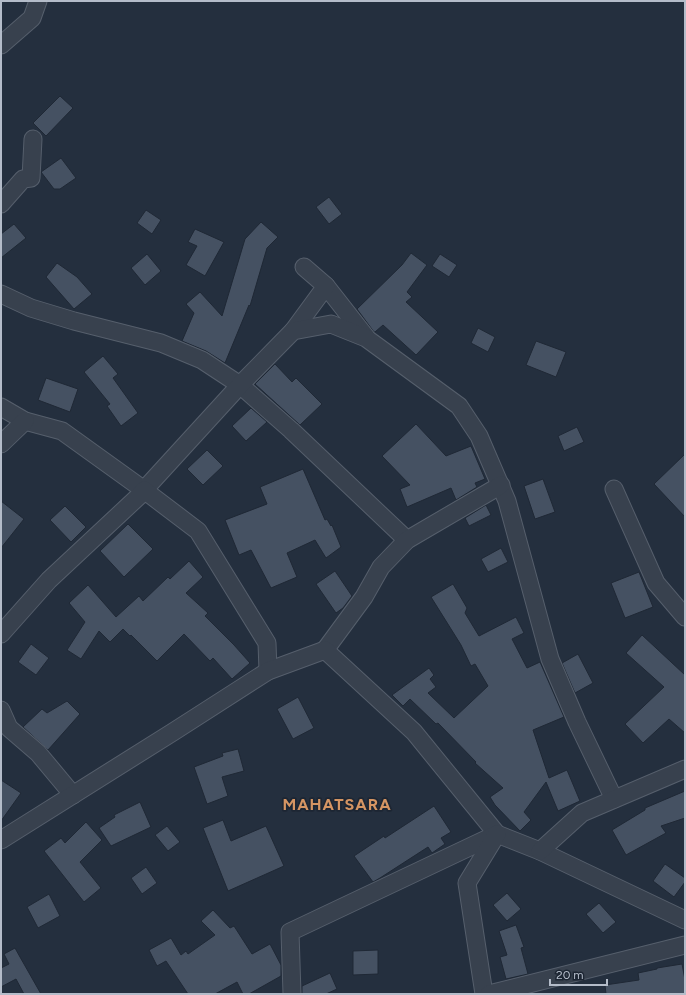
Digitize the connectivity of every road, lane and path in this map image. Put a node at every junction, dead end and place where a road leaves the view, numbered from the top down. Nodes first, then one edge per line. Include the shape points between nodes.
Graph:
1 (38, 1) edge
2 (1, 45) edge
3 (33, 139) dead end
4 (1, 204) edge
5 (304, 267) dead end
6 (326, 286) junction
7 (1, 294) edge
8 (293, 331) junction
9 (366, 338) junction
10 (240, 385) junction
11 (1, 407) edge
12 (25, 421) junction
13 (1, 444) edge
14 (501, 485) junction
15 (614, 489) dead end
16 (144, 490) junction
17 (408, 540) junction
18 (685, 617) edge
19 (1, 634) edge
20 (325, 650) junction
21 (268, 671) junction
22 (1, 710) edge
23 (685, 769) edge
24 (73, 795) junction
25 (614, 799) junction
26 (497, 834) junction
27 (1, 840) edge
28 (540, 851) junction
29 (685, 920) edge
30 (685, 945) edge
31 (292, 994) edge
32 (484, 994) edge
33 (489, 994) edge

1 - 2 street via 32,18
3 - 4 street via 31,178 23,179
5 - 6 street
6 - 8 street
6 - 9 street
7 - 10 street via 31,308 161,344 202,360
8 - 9 street via 331,324
8 - 10 street
9 - 14 street via 459,406 479,436
10 - 16 street
10 - 17 street
11 - 12 street
12 - 13 street
12 - 16 street via 62,431
14 - 17 street
14 - 25 street via 550,659
15 - 18 street via 656,583
16 - 19 street via 49,580
16 - 21 street via 198,531 267,643
17 - 20 street via 381,567 364,597
20 - 21 street
20 - 26 street via 414,732
21 - 24 street
22 - 24 street via 9,728 38,753
23 - 25 street
24 - 27 street
25 - 28 street via 582,813
26 - 28 street
26 - 31 street via 290,932
26 - 32 street via 467,883
28 - 29 street
30 - 33 street

